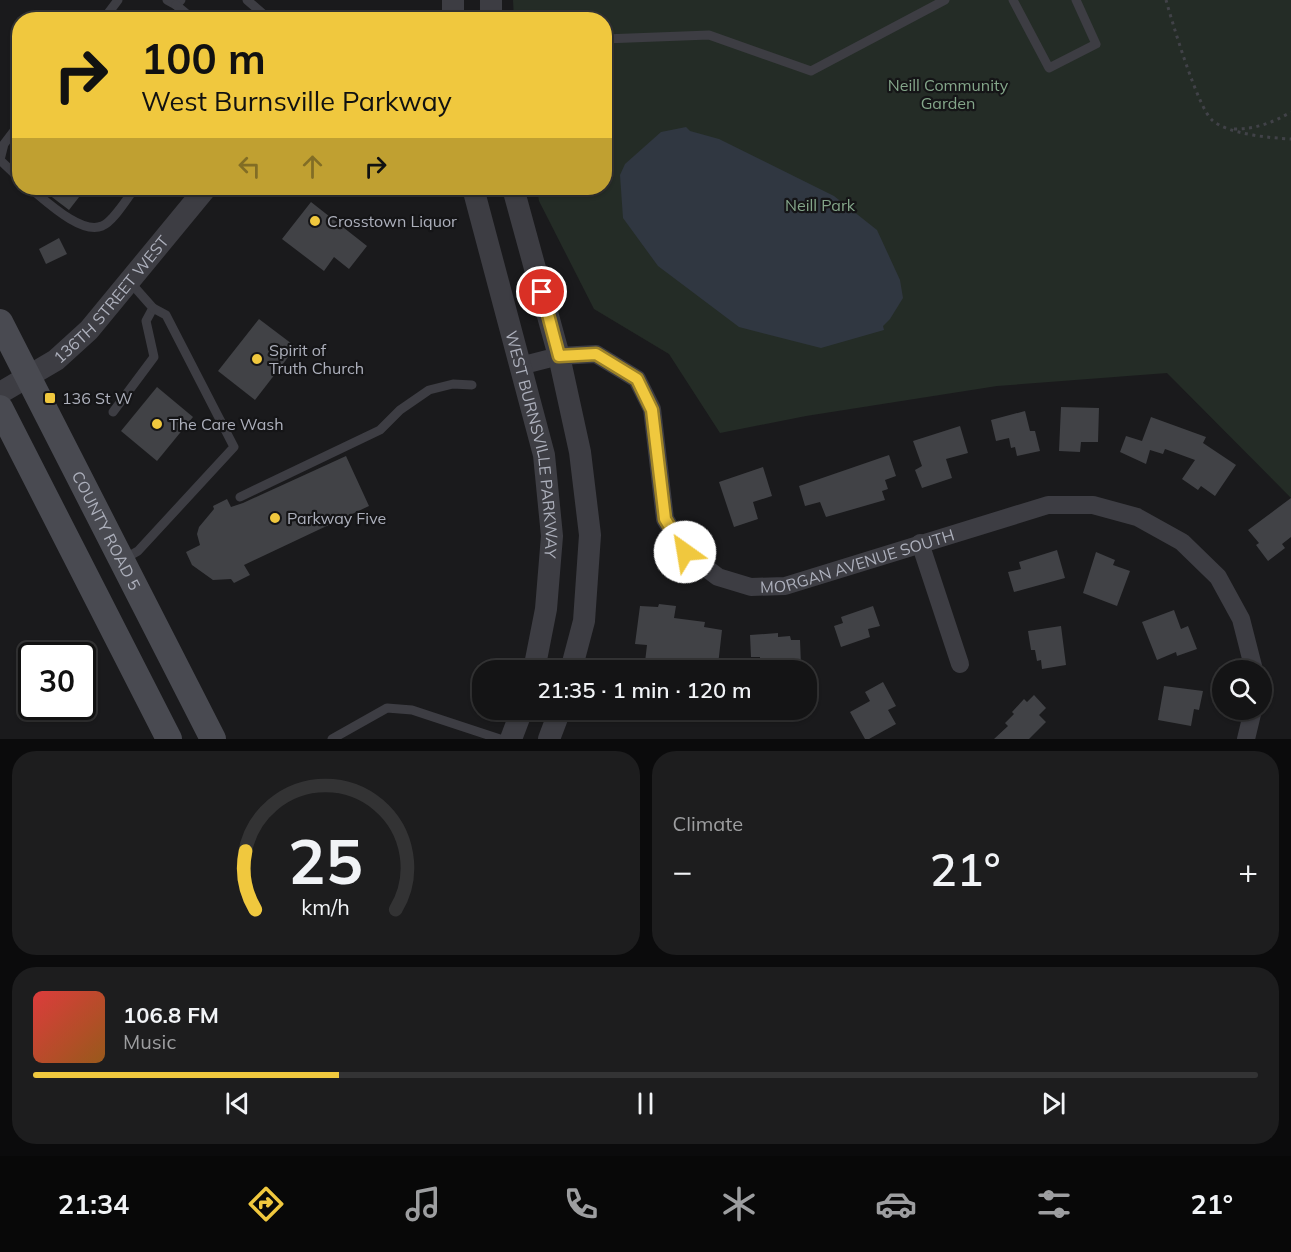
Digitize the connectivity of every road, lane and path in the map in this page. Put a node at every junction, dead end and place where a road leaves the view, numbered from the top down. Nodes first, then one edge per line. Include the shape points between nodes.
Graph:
1 (247, 0) edge
2 (945, 0) edge
3 (1013, 0) edge
4 (1076, 0) edge
5 (1166, 0) edge
6 (261, 12) edge
7 (612, 39) edge
8 (1291, 112) edge
9 (1227, 130) junction
10 (12, 134) edge
11 (1291, 139) edge
12 (0, 160) edge
13 (12, 171) edge
14 (39, 195) edge
15 (130, 195) edge
16 (200, 195) edge
17 (475, 195) edge
18 (515, 195) edge
19 (130, 282) junction
20 (153, 308) junction
21 (0, 322) edge
22 (559, 356) junction
23 (520, 366) junction
24 (28, 377) junction
25 (472, 385) dead end
26 (0, 393) edge
27 (0, 408) edge
28 (113, 412) dead end
29 (240, 497) dead end
30 (920, 543) junction
31 (122, 560) junction
32 (536, 660) edge
33 (574, 660) edge
34 (1251, 660) edge
35 (960, 664) dead end
36 (518, 720) edge
37 (556, 720) edge
38 (1251, 720) edge
39 (169, 739) edge
40 (213, 739) edge
41 (332, 739) edge
42 (500, 739) edge
43 (511, 739) edge
44 (549, 739) edge
45 (1246, 739) edge

1 - 6 lane
2 - 7 lane via 811,71 709,35
3 - 4 lane via 1049,68 1096,44
5 - 9 path via 1201,103 1211,119
8 - 9 path via 1252,129
9 - 11 path
10 - 12 lane
12 - 13 lane
14 - 15 lane via 90,228 110,220
16 - 19 street, 136TH STREET WEST
17 - 23 street, WEST BURNSVILLE PARKWAY
18 - 22 street
19 - 20 lane
19 - 24 street, 136TH STREET WEST via 89,330 56,360
20 - 28 lane via 146,321 154,357
20 - 31 lane via 166,315 234,447 138,551
21 - 24 main road, COUNTY ROAD 5
22 - 23 street, MORGAN AVENUE SOUTH
22 - 30 street, MORGAN AVENUE SOUTH via 596,354 637,379 652,410 665,519 685,552 718,577 751,586 785,586
22 - 33 street via 580,451 590,535 584,621
23 - 32 street, WEST BURNSVILLE PARKWAY via 544,455 552,536 546,609
24 - 26 street, 136TH STREET WEST
24 - 31 main road, COUNTY ROAD 5
25 - 29 lane via 453,384 429,390 380,430
27 - 39 main road
30 - 34 street, MORGAN AVENUE SOUTH via 1048,505 1093,505 1137,517 1182,542 1218,577 1241,620
30 - 35 street
31 - 40 main road, COUNTY ROAD 5
36 - 43 street
37 - 44 street
38 - 45 street
41 - 42 lane via 387,708 412,710

